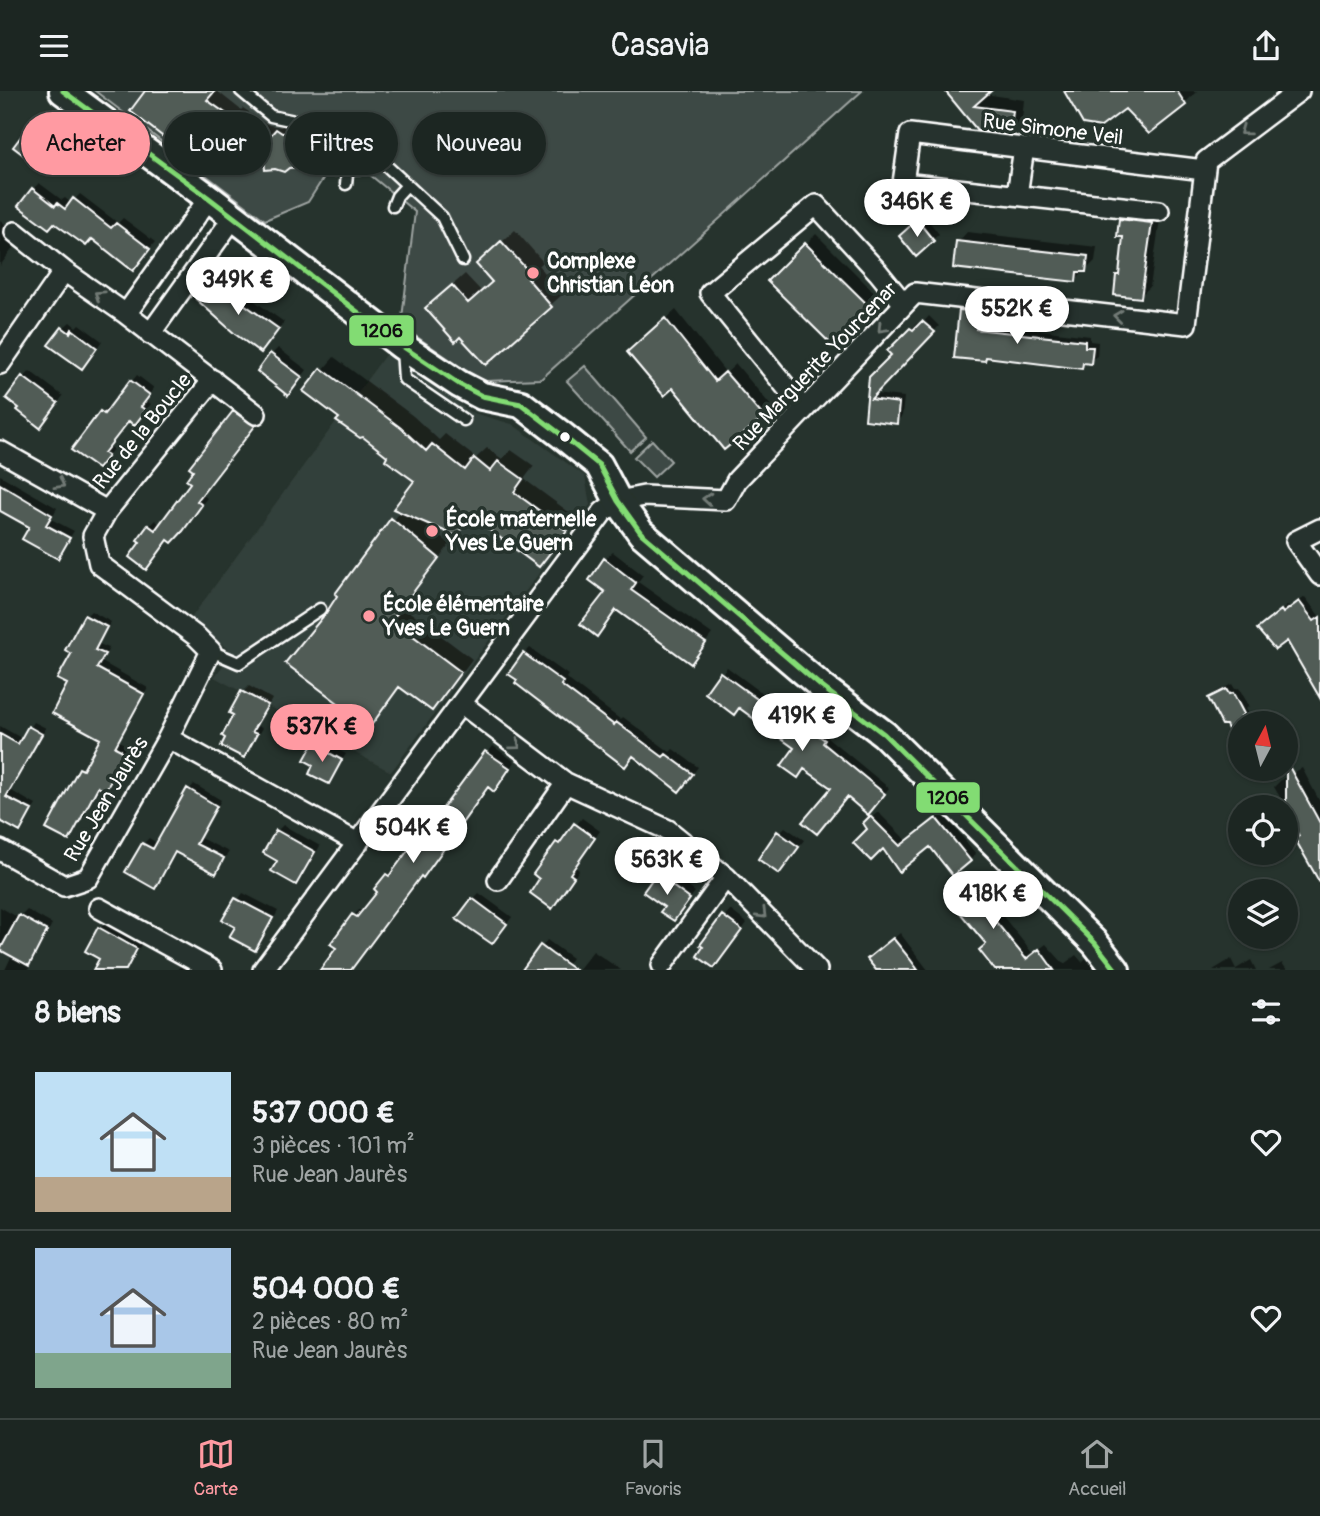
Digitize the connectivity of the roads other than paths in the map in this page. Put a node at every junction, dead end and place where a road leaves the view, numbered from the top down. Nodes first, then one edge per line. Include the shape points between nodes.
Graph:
1 (63, 91) edge
2 (241, 91) edge
3 (1299, 91) edge
4 (285, 119) edge
5 (1024, 148) junction
6 (1204, 170) junction
7 (347, 175) edge
8 (396, 175) edge
9 (346, 184) dead end
10 (407, 185) junction
11 (1017, 195) junction
12 (209, 198) junction
13 (393, 206) dead end
14 (1159, 211) dead end
15 (233, 218) junction
16 (15, 232) dead end
17 (463, 261) dead end
18 (65, 271) junction
19 (904, 304) junction
20 (126, 314) junction
21 (150, 334) junction
22 (401, 346) junction
23 (0, 364) edge
24 (213, 380) junction
25 (804, 409) junction
26 (256, 414) dead end
27 (464, 420) dead end
28 (0, 451) edge
29 (618, 501) junction
30 (107, 511) junction
31 (1320, 529) edge
32 (1320, 575) edge
33 (320, 609) dead end
34 (211, 651) junction
35 (462, 704) junction
36 (169, 738) junction
37 (566, 783) junction
38 (358, 843) junction
39 (0, 850) edge
40 (726, 877) junction
41 (498, 880) dead end
42 (99, 908) dead end
43 (662, 965) dead end
44 (212, 970) edge
45 (263, 970) edge
46 (817, 970) edge
47 (1116, 970) edge

1 - 12 street
2 - 4 lane via 271,116
3 -> 6 street via 1212,154
5 - 6 street, Rue Simone Veil
5 - 11 street
5 - 11 street, Rue Simone Veil via 910,134 903,183
6 -> 19 street, Rue Marguerite Yourcenar via 1186,324 926,293 915,293
7 - 9 lane
8 - 10 lane
10 - 13 lane
10 - 17 lane via 442,217
11 - 14 street, Rue Simone Veil
12 - 15 street
12 - 20 street
15 - 21 street
15 - 22 street
16 - 18 street, Rue de la Boucle
20 -> 18 street, Rue de la Boucle
18 - 23 street
19 -> 25 street, Rue Marguerite Yourcenar
19 - 25 street via 816,205 710,293
20 - 21 street, Rue de la Boucle
21 - 24 street, Rue de la Boucle
22 - 27 lane via 404,379
22 - 29 street via 482,396 521,404 599,465
24 - 26 street, Rue de la Boucle
24 - 30 street, Rue de la Boucle
25 -> 29 street, Rue Marguerite Yourcenar via 737,480 726,500 669,495
28 -> 30 street, Rue de la Boucle
29 - 35 street via 593,524
29 - 47 street via 646,537 892,742 1095,943
30 - 34 street, Rue de la Boucle via 93,536 99,564
31 - 32 street via 1296,541
33 - 34 lane via 239,663
34 - 36 street
35 -> 37 street
35 - 38 street
36 - 38 street, Rue Jean Jaurès
36 - 39 street, Rue Jean Jaurès via 89,878 64,886
37 - 40 street via 668,830
37 - 41 street
38 - 45 street
40 - 43 street
40 -> 46 street
42 - 44 street

